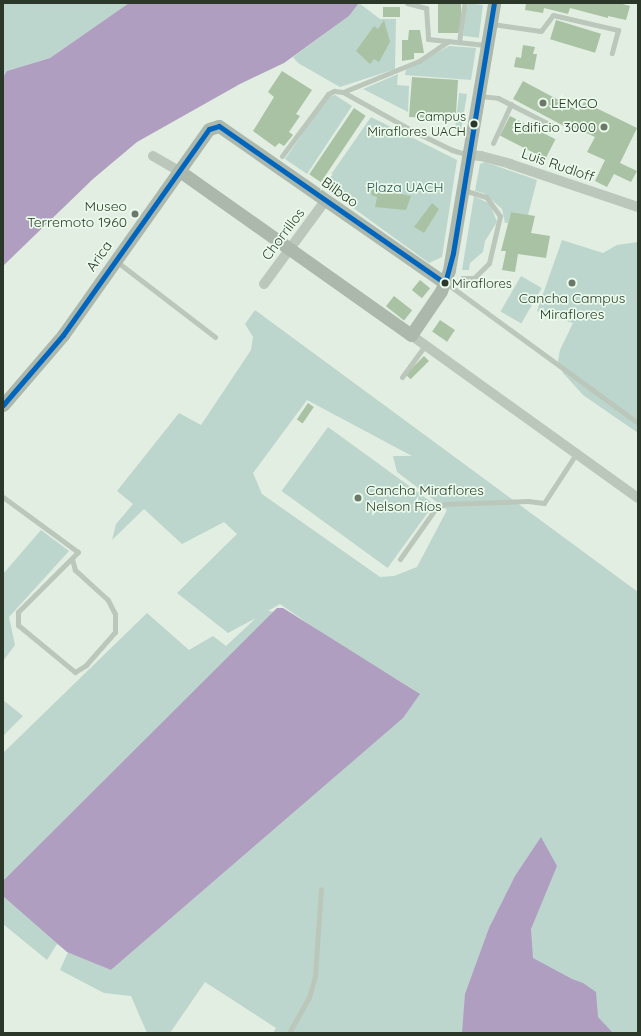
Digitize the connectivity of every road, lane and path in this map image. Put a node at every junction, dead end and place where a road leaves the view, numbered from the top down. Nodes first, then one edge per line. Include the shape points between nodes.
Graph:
1 (407, 3) edge
2 (494, 3) edge
3 (464, 5) dead end
4 (491, 24) junction
5 (449, 41) junction
6 (459, 42) junction
7 (487, 45) junction
8 (612, 53) dead end
9 (343, 92) junction
10 (479, 96) junction
11 (510, 104) junction
12 (218, 126) joint
13 (553, 126) dead end
14 (493, 144) dead end
15 (153, 156) dead end
16 (282, 156) dead end
17 (468, 156) junction
18 (181, 172) junction
19 (462, 189) junction
20 (325, 201) junction
21 (638, 207) edge
22 (292, 249) junction
23 (116, 260) junction
24 (462, 278) dead end
25 (445, 283) junction
26 (264, 284) dead end
27 (411, 335) junction
28 (215, 337) dead end
29 (425, 345) junction
30 (402, 377) dead end
31 (3, 405) edge
32 (638, 423) edge
33 (576, 454) junction
34 (3, 497) edge
35 (638, 498) edge
36 (72, 559) junction
37 (400, 559) dead end
38 (321, 889) dead end
39 (289, 1033) edge

1 - 5 lane via 426,8 428,39
2 - 4 main road
3 - 6 lane
4 - 7 main road
4 - 8 lane via 541,31 554,15 618,30
5 - 6 lane
5 - 9 lane via 419,61
6 - 7 lane
7 - 10 main road
9 - 16 lane via 334,90 328,94
9 - 17 lane via 426,138
10 - 11 lane via 498,98
10 - 17 main road
11 - 13 lane
11 - 14 lane
12 - 18 main road, Arica via 209,129
12 - 20 main road, Bilbao
15 - 18 street
17 - 19 main road
17 - 21 street, Luis Rudloff via 481,156 510,164
18 - 22 main road
18 - 23 main road, Arica
19 - 24 lane via 486,197 500,216 489,263 474,278
19 - 25 main road via 453,253
20 - 22 street, Chorrillos
20 - 25 main road, Bilbao
22 - 26 street, Chorrillos via 285,253
22 - 27 main road
23 - 28 lane
23 - 31 main road, Arica via 63,335
25 - 27 main road
25 - 32 lane
27 - 29 street
29 - 30 lane
29 - 33 street
33 - 35 street
33 - 37 lane via 544,503 528,501 445,504 436,508
34 - 36 lane via 78,552
36 - 36 lane via 18,612 18,625 75,672 86,665 116,632 116,614 108,600 75,570
38 - 39 lane via 315,976 309,997

